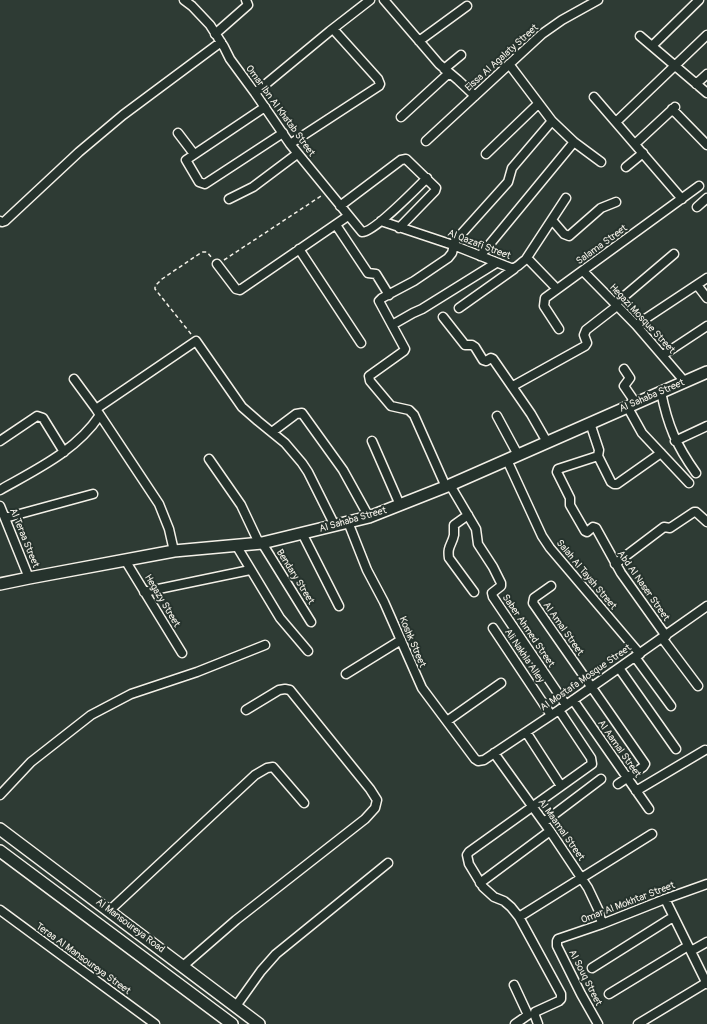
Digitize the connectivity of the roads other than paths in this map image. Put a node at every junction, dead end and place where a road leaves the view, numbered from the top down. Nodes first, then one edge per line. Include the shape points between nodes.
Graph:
1 (184, 0) edge
2 (246, 0) edge
3 (384, 0) edge
4 (598, 0) edge
5 (699, 0) edge
6 (368, 1) edge
7 (467, 6) dead end
8 (333, 29) junction
9 (215, 34) junction
10 (707, 35) edge
11 (640, 36) dead end
12 (419, 41) junction
13 (221, 42) junction
14 (652, 46) junction
15 (461, 55) dead end
16 (509, 64) junction
17 (674, 66) junction
18 (447, 71) junction
19 (707, 74) edge
20 (696, 84) junction
21 (255, 93) junction
22 (707, 93) edge
23 (474, 96) junction
24 (594, 97) dead end
25 (538, 104) junction
26 (265, 108) junction
27 (401, 117) dead end
28 (552, 121) junction
29 (616, 122) junction
30 (178, 133) dead end
31 (283, 134) junction
32 (426, 142) dead end
33 (574, 142) junction
34 (290, 144) junction
35 (635, 144) junction
36 (707, 145) edge
37 (643, 153) junction
38 (194, 154) junction
39 (297, 154) junction
40 (486, 154) dead end
41 (601, 162) dead end
42 (626, 167) dead end
43 (427, 178) junction
44 (699, 186) dead end
45 (566, 198) dead end
46 (707, 198) edge
47 (682, 199) junction
48 (229, 200) dead end
49 (616, 202) dead end
50 (340, 206) junction
51 (697, 207) dead end
52 (348, 216) junction
53 (552, 220) junction
54 (0, 221) edge
55 (381, 221) junction
56 (336, 225) junction
57 (399, 228) junction
58 (453, 245) junction
59 (299, 249) junction
60 (674, 254) dead end
61 (480, 256) junction
62 (526, 259) junction
63 (496, 263) junction
64 (217, 264) dead end
65 (514, 269) junction
66 (583, 271) junction
67 (707, 278) edge
68 (697, 285) junction
69 (557, 289) junction
70 (389, 295) junction
71 (707, 298) edge
72 (616, 305) junction
73 (459, 308) dead end
74 (443, 317) dead end
75 (392, 325) junction
76 (636, 325) junction
77 (707, 326) edge
78 (559, 329) dead end
79 (360, 344) dead end
80 (663, 355) junction
81 (624, 370) dead end
82 (707, 372) edge
83 (74, 379) dead end
84 (685, 382) junction
85 (513, 386) junction
86 (661, 392) junction
87 (631, 404) junction
88 (98, 412) junction
89 (497, 416) dead end
90 (590, 422) junction
91 (707, 426) edge
92 (272, 432) junction
93 (0, 441) edge
94 (372, 441) dead end
95 (675, 441) junction
96 (547, 442) junction
97 (64, 452) junction
98 (661, 453) junction
99 (598, 456) junction
100 (512, 457) junction
101 (209, 459) dead end
102 (696, 473) dead end
103 (689, 484) dead end
104 (448, 486) junction
105 (0, 490) edge
106 (93, 494) dead end
107 (400, 505) junction
108 (0, 506) edge
109 (468, 515) junction
110 (369, 517) junction
111 (5, 518) junction
112 (348, 522) junction
113 (707, 522) edge
114 (335, 526) junction
115 (302, 533) junction
116 (261, 543) junction
117 (236, 545) junction
118 (174, 551) junction
119 (125, 560) junction
120 (615, 564) junction
121 (250, 570) junction
122 (29, 578) junction
123 (0, 584) edge
124 (551, 586) dead end
125 (144, 592) junction
126 (474, 592) dead end
127 (339, 606) dead end
128 (707, 606) edge
129 (311, 622) dead end
130 (493, 628) dead end
131 (664, 637) junction
132 (402, 640) junction
133 (265, 645) dead end
134 (308, 651) dead end
135 (182, 653) dead end
136 (637, 655) junction
137 (619, 668) junction
138 (346, 674) dead end
139 (501, 683) dead end
140 (698, 686) dead end
141 (592, 687) junction
142 (566, 705) junction
143 (671, 706) dead end
144 (246, 710) dead end
145 (551, 715) junction
146 (447, 721) junction
147 (526, 732) junction
148 (676, 750) dead end
149 (705, 750) dead end
150 (494, 753) junction
151 (475, 759) joint
152 (627, 778) junction
153 (601, 779) dead end
154 (618, 784) dead end
155 (561, 786) junction
156 (636, 791) junction
157 (0, 795) edge
158 (304, 803) dead end
159 (532, 807) junction
160 (649, 809) dead end
161 (544, 822) junction
162 (0, 829) edge
163 (550, 831) junction
164 (652, 834) dead end
165 (0, 851) edge
166 (388, 863) dead end
167 (582, 878) junction
168 (480, 883) junction
169 (707, 884) edge
170 (664, 899) junction
171 (0, 910) edge
172 (109, 911) junction
173 (519, 917) junction
174 (673, 917) junction
175 (602, 924) junction
176 (557, 941) joint
177 (707, 942) edge
178 (689, 948) junction
179 (174, 959) junction
180 (183, 966) junction
181 (592, 968) dead end
182 (163, 973) junction
183 (707, 984) edge
184 (514, 985) dead end
185 (609, 994) dead end
186 (236, 1006) junction
187 (155, 1024) edge
188 (232, 1024) edge
189 (259, 1024) edge
190 (515, 1024) edge
191 (538, 1024) edge
192 (598, 1024) edge
193 (638, 1024) edge

1 - 9 street, Omar Ibn Al Khatab Street via 200,14
2 - 9 street via 248,5
3 - 12 street
4 - 16 street, Eissa Al Agalaty Street via 542,34
5 - 14 street
6 - 8 street
7 - 12 street
8 - 21 street
8 - 34 street via 380,84
9 - 13 street, Omar Ibn Al Khatab Street
10 - 17 street
11 - 14 street
12 - 18 street
13 - 21 street, Omar Ibn Al Khatab Street
13 - 54 street via 123,115 5,221
14 - 17 street
15 - 18 street
16 - 23 street, Eissa Al Agalaty Street
16 - 25 street
17 - 20 street
17 - 29 street
18 - 23 street
18 - 27 street
19 - 20 street
20 - 22 street
21 - 26 street, Omar Ibn Al Khatab Street
23 - 32 street, Eissa Al Agalaty Street
24 - 29 street
25 - 28 street
25 - 40 street
26 - 31 street, Omar Ibn Al Khatab Street
26 - 38 street
28 - 33 street
28 - 58 street via 512,168 508,182
29 - 35 street
30 - 38 street
31 - 34 street, Omar Ibn Al Khatab Street
31 - 38 street via 205,184 200,183 186,162
33 - 41 street
33 - 61 street
34 - 39 street, Omar Ibn Al Khatab Street
35 - 36 street via 674,108
35 - 37 street
37 - 42 street
37 - 47 street
39 - 48 street
39 - 50 street, Omar Ibn Al Khatab Street
43 - 50 street via 403,158
43 - 55 street
43 - 57 street via 435,187 435,191
44 - 47 street, Salama Street
45 - 53 street, Al Qazafi Street
46 - 51 street
47 - 66 street, Salama Street
49 - 53 street via 601,208 569,236
50 - 52 street, Omar Ibn Al Khatab Street
52 - 55 street, Omar Ibn Al Khatab Street via 361,232 365,233
52 - 56 street
53 - 62 street, Al Qazafi Street
55 - 57 street, Al Qazafi Street
56 - 59 street
56 - 70 street via 368,272 376,274
57 - 58 street, Al Qazafi Street
58 - 61 street, Al Qazafi Street
58 - 70 street via 452,253 443,262
59 - 64 street via 240,290 236,289
59 - 79 street
60 - 72 street
61 - 63 street, Al Qazafi Street
62 - 65 street, Al Qazafi Street
62 - 69 street via 530,259
63 - 65 street, Al Qazafi Street
63 - 75 street
65 - 73 street
66 - 69 street, Salama Street
66 - 72 street, Hegazi Mosque Street
67 - 68 street
68 - 71 street
68 - 76 street
69 - 78 street, Salama Street via 544,298 544,306
70 - 75 street via 379,302
72 - 76 street, Hegazi Mosque Street
72 - 85 street via 586,330 585,346
74 - 85 street via 465,344 475,347 483,360 494,359
75 - 104 street, Saber Ahmed Street via 405,350 372,373 370,381 391,406 408,410 414,415
76 - 80 street, Hegazi Mosque Street
77 - 80 street
80 - 84 street, Hegazi Mosque Street
81 - 87 street via 630,378 624,386
82 - 84 street, Al Sahaba Street
83 - 88 street
84 - 86 street, Al Sahaba Street
85 - 96 street
86 - 87 street, Al Sahaba Street
86 - 95 street via 665,414
87 - 90 street, Al Sahaba Street
87 - 98 street via 642,433
88 - 92 street via 196,341 242,407
88 - 97 street via 83,436
88 - 118 street via 159,504
89 - 100 street, Salah Al Taysh Street
90 - 96 street, Al Sahaba Street
90 - 99 street
91 - 95 street
92 - 110 street via 302,412 343,470
92 - 114 street via 285,443 308,472
93 - 97 street via 39,416 43,418
94 - 107 street
95 - 102 street
96 - 100 street, Al Sahaba Street
97 - 105 street
98 - 99 street via 615,484 611,482
98 - 103 street
99 - 120 street, Abd Al Naser Street via 560,468 557,472 570,498 570,505 585,531 596,528
100 - 104 street, Al Sahaba Street
100 - 136 street, Salah Al Taysh Street via 542,536
101 - 116 street, Bendary Street via 241,506
104 - 107 street, Al Sahaba Street
104 - 109 street, Saber Ahmed Street
106 - 111 street
107 - 110 street, Al Sahaba Street
108 - 111 street, Al Teraa Street
109 - 126 street via 454,525 448,553
109 - 142 street, Saber Ahmed Street via 476,529 478,544 501,583 501,586 492,593 493,597
110 - 112 street, Al Sahaba Street
111 - 122 street, Al Teraa Street
112 - 114 street, Al Sahaba Street
112 - 132 street, Koshk Street via 367,570
113 - 120 street via 694,512 670,528 664,527
114 - 115 street, Al Sahaba Street
115 - 116 street, Al Sahaba Street
115 - 127 street
116 - 117 street, Al Sahaba Street
116 - 129 street, Bendary Street
117 - 118 street, Al Sahaba Street
117 - 121 street
118 - 119 street, Al Sahaba Street
119 - 122 street, Al Sahaba Street
119 - 125 street, Hegazy Street
120 - 131 street, Abd Al Naser Street
121 - 125 street
121 - 134 street via 280,618
122 - 123 street, Al Sahaba Street
124 - 141 street, Al Amal Street via 534,598 533,603
125 - 135 street, Hegazy Street
128 - 131 street, Al Mostafa Mosque Street
130 - 145 street, Ali Nakhla Alley
131 - 136 street, Al Mostafa Mosque Street
131 - 140 street, Abd Al Naser Street
132 - 138 street
132 - 146 street, Koshk Street via 422,688
133 - 157 street via 197,672 131,694 91,715 31,762
136 - 137 street, Al Mostafa Mosque Street
136 - 143 street, Salah Al Taysh Street
137 - 141 street, Al Mostafa Mosque Street
137 - 148 street
139 - 146 street
141 - 142 street, Al Mostafa Mosque Street
141 - 152 street via 644,762 643,767
142 - 145 street, Al Mostafa Mosque Street
142 - 152 street, Al Aamal Street
142 - 155 street via 592,762
144 - 180 street via 279,690 290,690 377,800 375,808 365,819 236,920
145 - 147 street, Al Mostafa Mosque Street
146 - 151 street, Koshk Street
147 - 150 street, Al Mostafa Mosque Street
147 - 155 street
149 - 156 street
150 - 151 street, Al Mostafa Mosque Street via 480,761
150 - 159 street, Al Maamal Street
152 - 154 street
152 - 156 street, Al Aamal Street
153 - 161 street
155 - 159 street
156 - 160 street, Al Aamal Street
158 - 172 street via 273,767 267,768 255,775
159 - 161 street, Al Maamal Street
159 - 168 street via 469,852 467,860
161 - 163 street, Al Maamal Street
162 - 172 street, Al Mansoureya Road
163 - 167 street, Al Maamal Street
163 - 168 street
164 - 167 street
165 - 182 street, Al Mansoureya Road
166 - 186 street via 276,954
167 - 173 street
167 - 175 street, Al Maamal Street via 593,897
168 - 173 street via 487,892 511,907
169 - 170 street, Omar Al Mokhtar Street
170 - 174 street
170 - 175 street, Omar Al Mokhtar Street
171 - 187 street, Teraa Al Mansoureya Street
172 - 179 street, Al Mansoureya Road
173 - 191 street via 561,996 559,1001 535,1012
174 - 178 street
174 - 181 street
175 - 176 street, Omar Al Mokhtar Street via 561,937
176 - 192 street, Al Souq Street via 580,994
177 - 178 street
178 - 183 street
178 - 185 street
179 - 180 street, Al Mansoureya Road
179 - 182 street
180 - 186 street, Al Mansoureya Road
182 - 188 street, Al Mansoureya Road
183 - 193 street
184 - 190 street via 528,1015
186 - 189 street, Al Mansoureya Road

